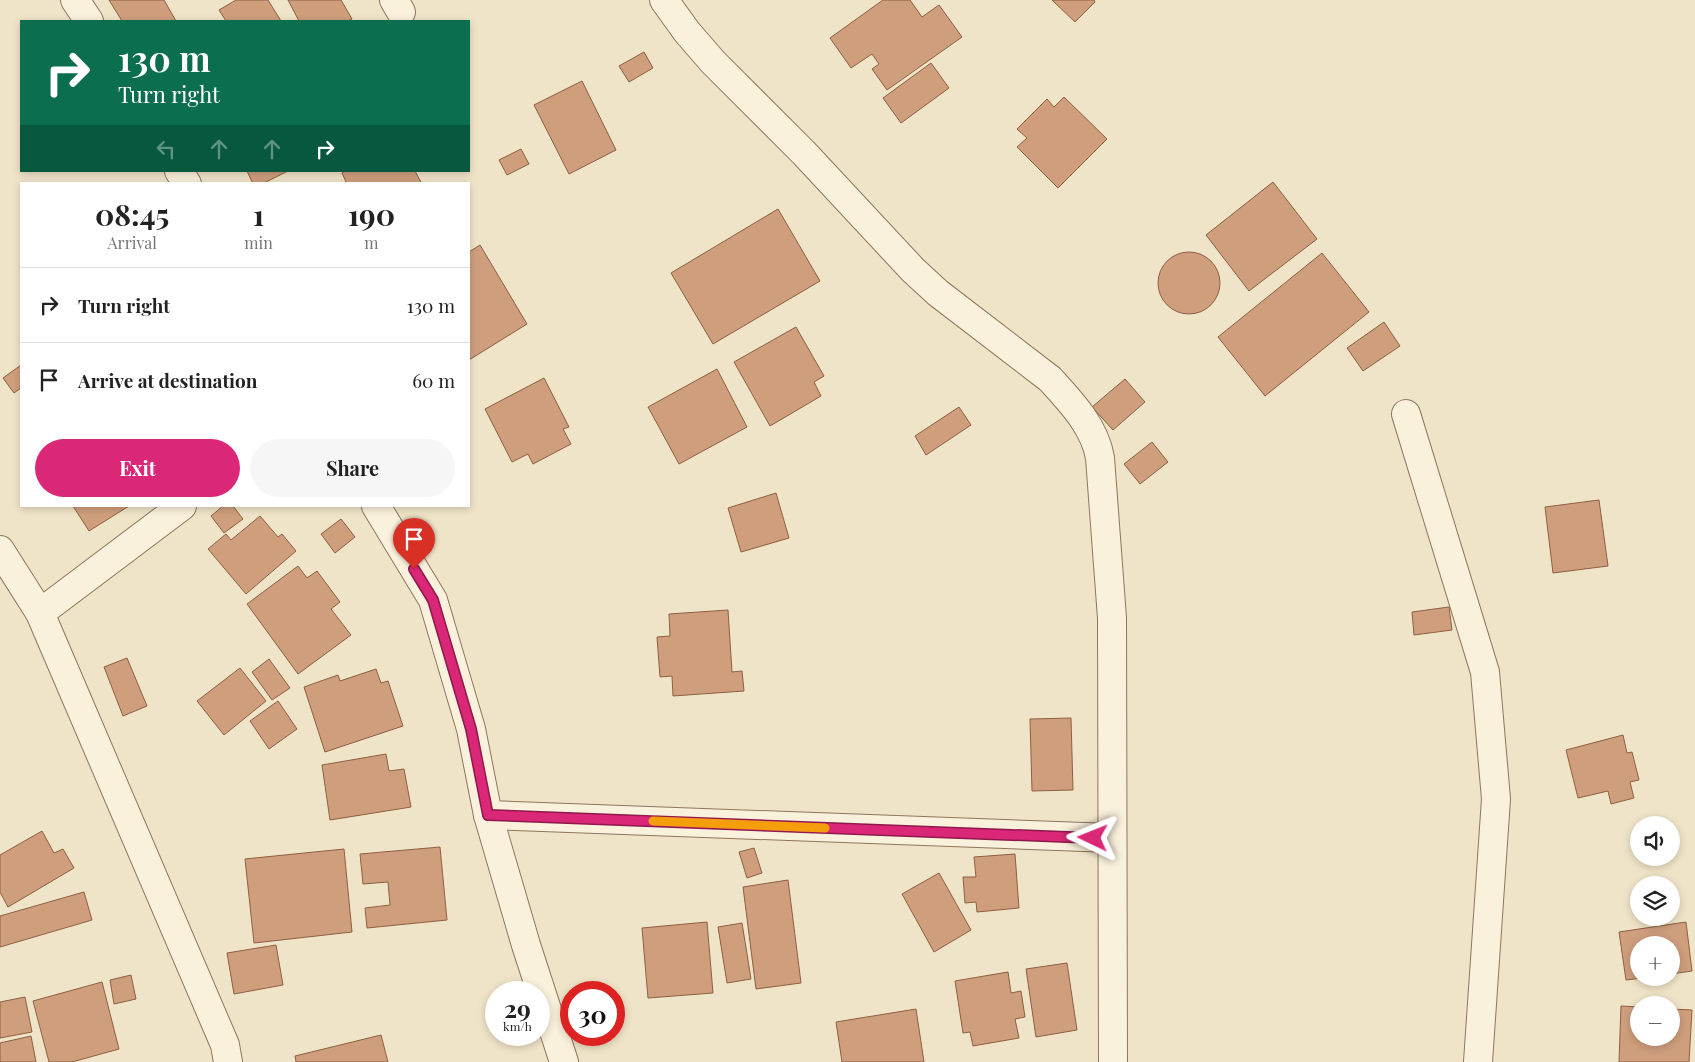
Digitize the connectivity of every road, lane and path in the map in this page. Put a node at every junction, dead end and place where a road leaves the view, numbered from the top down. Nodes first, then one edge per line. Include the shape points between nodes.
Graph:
1 (76, 0) edge
2 (664, 0) edge
3 (88, 20) edge
4 (1406, 414) dead end
5 (181, 507) edge
6 (377, 507) edge
7 (0, 550) edge
8 (40, 613) junction
9 (488, 815) junction
10 (1112, 838) junction
11 (228, 1062) edge
12 (564, 1062) edge
13 (1113, 1062) edge
14 (1478, 1062) edge

1 - 3 street
2 - 10 street via 713,62 804,153 913,270 1050,379 1096,439 1112,618
4 - 14 street via 1485,672 1496,799
5 - 8 street
6 - 9 street via 433,600 471,729
7 - 8 street
8 - 11 street via 225,1045
9 - 10 street
9 - 12 street
10 - 13 street

